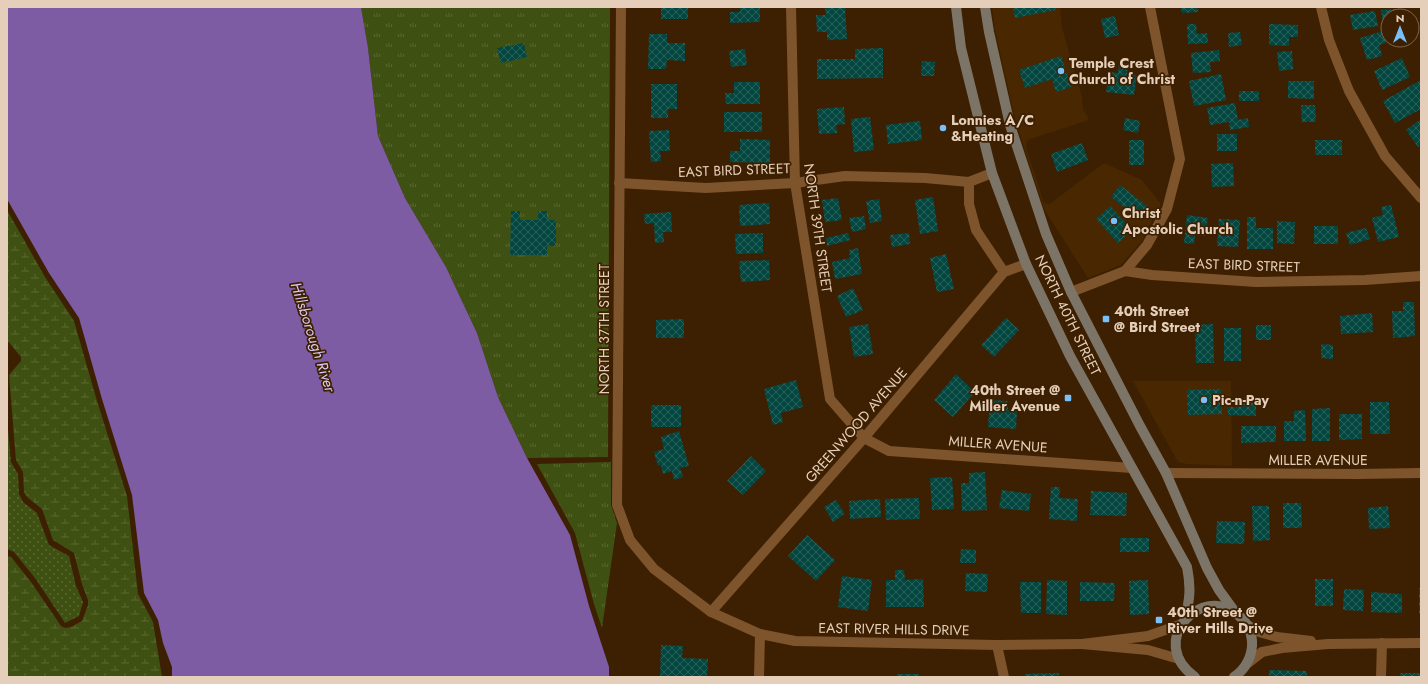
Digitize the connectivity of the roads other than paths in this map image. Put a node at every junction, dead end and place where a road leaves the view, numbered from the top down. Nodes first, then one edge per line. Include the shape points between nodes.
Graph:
1 (621, 7) edge
2 (791, 7) edge
3 (956, 7) edge
4 (985, 7) edge
5 (1150, 7) edge
6 (1321, 7) edge
7 (992, 173) junction
8 (968, 182) junction
9 (619, 183) junction
10 (795, 183) junction
11 (1421, 198) edge
12 (1026, 264) junction
13 (1125, 271) junction
14 (1004, 272) junction
15 (1421, 276) edge
16 (1070, 292) junction
17 (864, 438) junction
18 (1132, 468) junction
19 (1166, 473) junction
20 (1421, 473) edge
21 (711, 612) junction
22 (1235, 612) junction
23 (1184, 621) junction
24 (1246, 624) junction
25 (760, 634) junction
26 (1382, 643) junction
27 (1421, 643) edge
28 (1082, 644) junction
29 (1328, 644) junction
30 (997, 645) junction
31 (1179, 659) junction
32 (1248, 663) junction
33 (1238, 675) edge
34 (759, 677) edge
35 (1004, 677) edge
36 (1195, 677) edge
37 (1381, 677) edge

1 - 9 street, NORTH 37TH STREET
2 - 10 street, NORTH 39TH STREET
3 - 7 main road, NORTH 40TH STREET via 961,48
4 - 16 main road, NORTH 40TH STREET via 1010,125 1038,211
5 - 13 street via 1180,159 1167,209 1147,245
6 - 11 street via 1329,40 1349,91 1385,156
7 - 8 street, EAST BIRD STREET
7 - 12 main road, NORTH 40TH STREET
8 - 10 street, EAST BIRD STREET via 845,176
8 - 14 street via 969,204 976,230
9 - 10 street, EAST BIRD STREET via 706,188
9 - 21 street, NORTH 37TH STREET via 617,505 630,540 654,569
10 - 17 street, NORTH 39TH STREET via 830,398
12 - 14 street, GREENWOOD AVENUE
12 - 18 main road, NORTH 40TH STREET via 1070,356
13 - 15 street, EAST BIRD STREET via 1152,276 1256,282
13 - 16 street
14 - 17 street, GREENWOOD AVENUE
16 - 19 main road, NORTH 40TH STREET
17 - 18 street, MILLER AVENUE via 889,451
17 - 21 street, GREENWOOD AVENUE
18 - 23 main road, NORTH 40TH STREET via 1187,567 1190,595
19 - 20 street, MILLER AVENUE
19 - 22 main road, NORTH 40TH STREET via 1207,568
21 - 25 street, EAST RIVER HILLS DRIVE
22 - 23 main road via 1223,607 1210,606 1198,610
22 - 24 main road, NORTH 40TH STREET
23 - 28 street, EAST RIVER HILLS DRIVE via 1148,636
23 - 31 main road, NORTH 40TH STREET via 1176,637
24 - 29 street via 1265,634
24 - 32 main road via 1252,638
25 - 30 street, EAST RIVER HILLS DRIVE via 795,641
25 - 34 street
26 - 27 street
26 - 29 street
26 - 37 street
28 - 30 street, EAST RIVER HILLS DRIVE
28 - 31 street, EAST RIVER HILLS DRIVE via 1148,650
29 - 32 street via 1262,652
30 - 35 street
31 - 36 main road
32 - 33 main road

